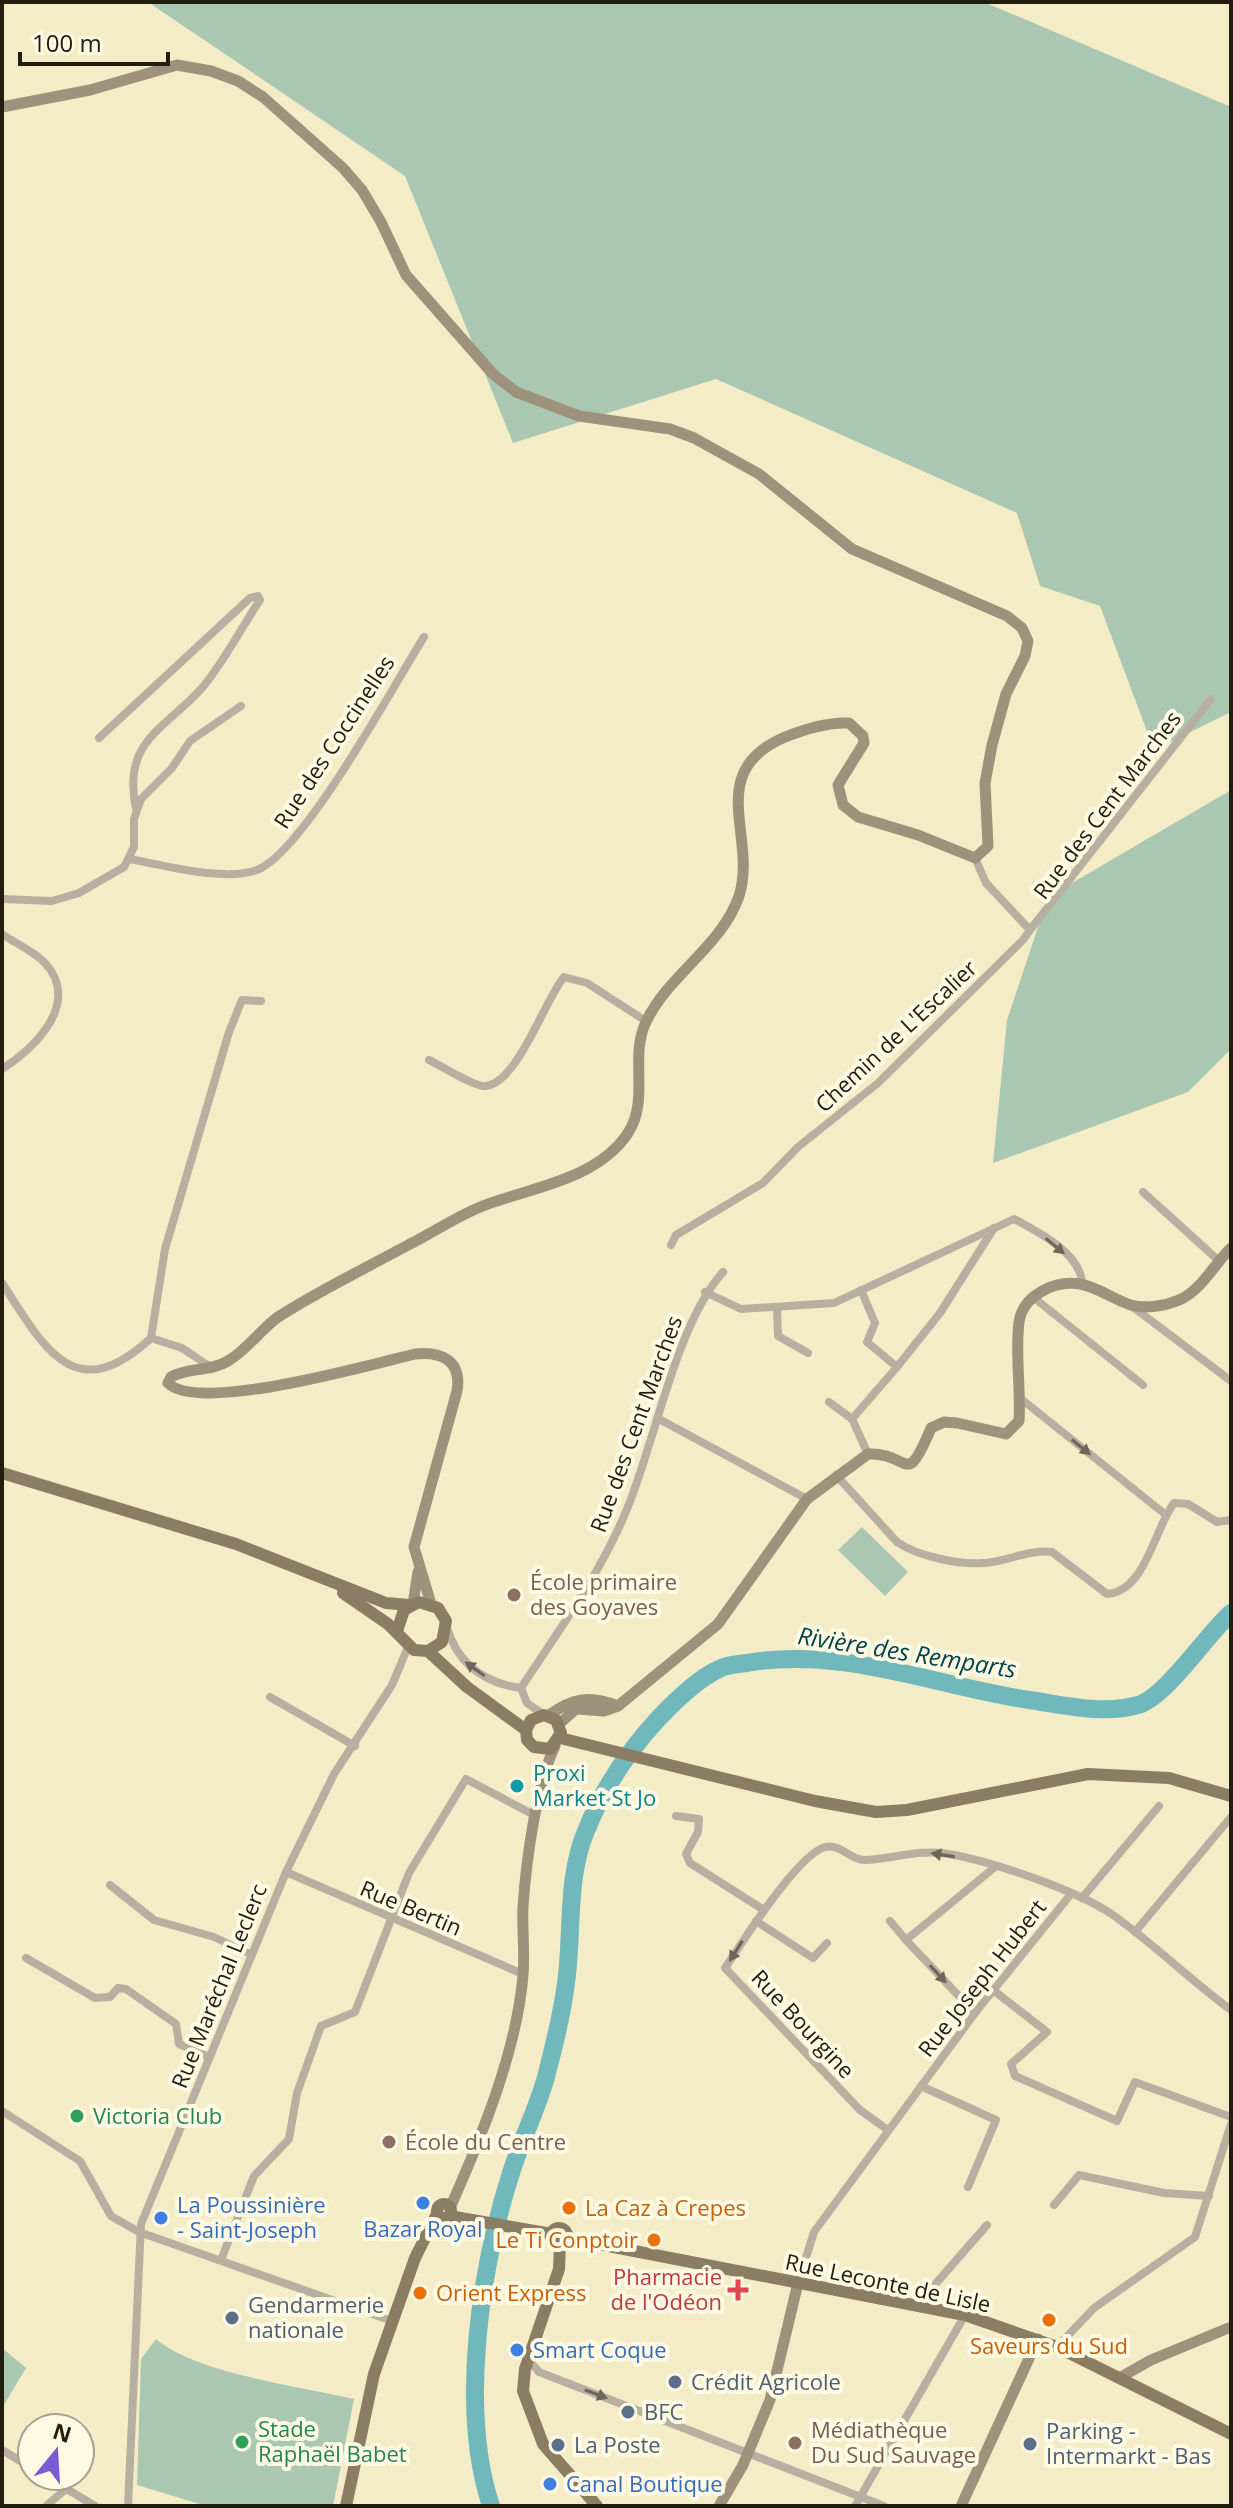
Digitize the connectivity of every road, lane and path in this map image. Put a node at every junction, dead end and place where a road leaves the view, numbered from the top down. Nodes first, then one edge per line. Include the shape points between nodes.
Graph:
1 (2, 107) edge
2 (424, 637) dead end
3 (1211, 699) dead end
4 (241, 706) dead end
5 (99, 738) dead end
6 (136, 809) junction
7 (975, 858) junction
8 (129, 859) junction
9 (2, 899) edge
10 (1030, 930) junction
11 (2, 934) edge
12 (261, 1001) dead end
13 (646, 1021) junction
14 (429, 1060) dead end
15 (2, 1069) edge
16 (1143, 1192) dead end
17 (995, 1226) junction
18 (671, 1245) dead end
19 (1231, 1248) edge
20 (1218, 1260) junction
21 (723, 1272) dead end
22 (2, 1283) edge
23 (1082, 1284) junction
24 (861, 1290) junction
25 (705, 1292) junction
26 (1033, 1297) junction
27 (1130, 1305) junction
28 (777, 1309) junction
29 (151, 1338) junction
30 (808, 1353) dead end
31 (897, 1367) junction
32 (213, 1368) junction
33 (1231, 1381) edge
34 (1143, 1385) dead end
35 (1020, 1398) junction
36 (829, 1402) dead end
37 (659, 1419) junction
38 (852, 1419) junction
39 (868, 1454) junction
40 (2, 1473) edge
41 (836, 1475) junction
42 (807, 1499) junction
43 (1166, 1515) junction
44 (1231, 1520) edge
45 (418, 1568) junction
46 (308, 1574) junction
47 (411, 1604) junction
48 (431, 1604) junction
49 (397, 1631) junction
50 (446, 1631) junction
51 (408, 1647) junction
52 (428, 1651) junction
53 (449, 1668) junction
54 (521, 1688) junction
55 (270, 1697) dead end
56 (542, 1721) junction
57 (558, 1742) junction
58 (355, 1746) junction
59 (534, 1747) junction
60 (545, 1767) junction
61 (1231, 1796) edge
62 (1159, 1806) dead end
63 (676, 1816) dead end
64 (537, 1817) junction
65 (1231, 1817) edge
66 (995, 1867) junction
67 (286, 1872) junction
68 (110, 1885) dead end
69 (1071, 1894) junction
70 (1082, 1898) junction
71 (764, 1910) junction
72 (389, 1919) junction
73 (756, 1921) junction
74 (890, 1921) dead end
75 (1135, 1932) junction
76 (906, 1940) junction
77 (827, 1943) dead end
78 (250, 1954) junction
79 (26, 1958) dead end
80 (523, 1974) junction
81 (993, 1990) junction
82 (1231, 2010) edge
83 (975, 2013) junction
84 (209, 2057) junction
85 (921, 2086) junction
86 (2, 2111) edge
87 (1231, 2117) edge
88 (1231, 2124) edge
89 (888, 2130) junction
90 (968, 2187) dead end
91 (1209, 2196) junction
92 (1054, 2205) dead end
93 (446, 2212) junction
94 (987, 2225) dead end
95 (139, 2232) junction
96 (560, 2239) junction
97 (221, 2260) junction
98 (798, 2283) junction
99 (917, 2305) junction
100 (965, 2315) junction
101 (392, 2321) junction
102 (1231, 2327) edge
103 (1038, 2339) junction
104 (1057, 2347) junction
105 (529, 2360) junction
106 (1121, 2377) junction
107 (1231, 2434) edge
108 (749, 2452) junction
109 (62, 2492) edge
110 (71, 2492) edge
111 (860, 2497) junction
112 (46, 2506) edge
113 (95, 2506) edge
114 (128, 2506) edge
115 (346, 2506) edge
116 (597, 2506) edge
117 (719, 2506) edge
118 (855, 2506) edge
119 (884, 2506) edge
120 (961, 2506) edge

1 - 7 main road via 90,90 177,65 238,81 343,168 381,222 406,275 493,374 516,392 579,416 670,429 694,438 759,474 852,549 1007,616 1028,641 992,745 985,783 988,846
2 - 8 street, Rue des Coccinelles via 311,820 275,860 234,875
3 - 10 street, Rue des Cent Marches
4 - 6 street via 190,741
5 - 6 street via 258,596 203,687 136,756
6 - 8 street
7 - 10 street via 986,883
7 - 13 main road via 858,817 843,805 838,785 864,743 849,723 822,725 769,744 744,771 737,795 742,883 737,900 719,931
8 - 9 street via 106,880 79,893 52,901
10 - 18 street, Chemin de L'Escalier via 878,1083 755,1189 676,1235
11 - 15 street via 43,961 55,977 59,995 41,1037
12 - 29 street via 242,1000 229,1032 165,1249
13 - 14 street via 587,983 564,977 514,1064 493,1083 479,1085
13 - 32 main road via 638,1048 639,1106 627,1136 613,1150 563,1181 478,1208 311,1298
16 - 20 street
17 -> 23 street via 1014,1219 1037,1231 1076,1264
17 - 24 street
17 - 31 street via 940,1313
19 - 20 main road
20 - 27 main road via 1182,1299 1150,1307
21 - 25 street
22 - 29 street via 42,1344 64,1364 95,1369 110,1365
23 - 26 main road via 1049,1288
23 - 27 main road
24 - 28 street via 834,1303
24 - 31 street via 875,1323 867,1342
25 - 28 street via 732,1306
25 - 37 street, Rue des Cent Marches
26 - 34 street
26 - 35 main road via 1019,1320
27 - 33 street
28 - 30 street via 778,1336
29 - 32 street via 182,1348
31 - 38 street
32 - 45 main road via 175,1374 168,1383 188,1391 254,1391 415,1354 438,1353 454,1364 458,1381 416,1538
35 - 39 main road via 1019,1421 1006,1434 944,1422 931,1428 913,1463
35 -> 43 street
36 - 38 street
37 - 42 street
37 - 54 street, Rue des Cent Marches via 612,1543
38 - 39 street
39 - 41 main road
40 - 46 main road via 236,1544
41 - 42 main road
41 - 43 street via 908,1549 985,1563 1052,1552 1107,1594 1116,1593 1143,1568
42 - 56 main road via 727,1615 618,1706 576,1709
43 - 44 street via 1182,1501 1217,1522
45 - 47 main road
45 - 48 main road
46 - 47 main road via 386,1603
46 - 49 main road
47 - 48 main road
47 - 49 main road via 399,1616
48 - 50 main road via 443,1614
49 - 51 main road
50 - 52 main road
50 - 53 main road
54 -> 50 street via 499,1685 477,1672 457,1654
51 - 52 main road
51 - 58 street, Rue Maréchal Leclerc
52 - 53 main road
53 - 56 main road via 509,1717
54 - 56 street
55 - 58 street
56 - 57 main road
56 - 59 main road via 527,1740
57 - 59 main road via 545,1750
57 - 60 main road
57 - 61 main road via 876,1812 1088,1774 1169,1778
58 - 67 street, Rue Maréchal Leclerc via 334,1774
59 - 60 main road
60 - 64 main road
62 - 70 street
63 - 71 street via 699,1819 686,1854 690,1863
64 - 72 street via 466,1779 426,1841
64 - 80 main road via 523,1908
65 - 75 street
66 - 69 street, Rue Bourgine
66 -> 71 street, Rue Bourgine via 943,1853 861,1860 825,1847
66 - 76 street
67 - 72 street, Rue Bertin
67 - 78 street, Rue Maréchal Leclerc
68 - 78 street via 154,1920 214,1937
69 - 70 street, Rue Bourgine
69 - 81 street, Rue Joseph Hubert
70 - 75 street, Rue Bourgine
71 - 73 street, Rue Bourgine
72 - 80 street, Rue Bertin
72 - 97 street via 355,2012 321,2026 297,2093 289,2139 254,2176
73 - 77 street via 813,1958
73 -> 89 street, Rue Bourgine via 725,1968 860,2110
74 - 76 street
75 - 82 street, Rue Bourgine
76 -> 83 street
78 - 84 street, Rue Maréchal Leclerc
79 - 84 street via 95,1998 126,1989 176,2024 179,2044
80 - 93 main road via 517,2019 461,2185
81 - 83 street, Rue Joseph Hubert
81 - 87 street via 1047,2032 1011,2064 1015,2076 1117,2121 1135,2082
83 - 85 street, Rue Joseph Hubert
84 - 95 street, Rue Maréchal Leclerc
85 - 89 street, Rue Joseph Hubert
85 - 90 street, Rue Joseph Hubert via 996,2120
86 - 95 street via 80,2161 111,2216
88 - 91 street
89 - 98 street, Rue Joseph Hubert via 814,2232
91 - 92 street via 1164,2193 1079,2175
91 - 104 street via 1195,2237 1094,2308
93 - 96 main road, Rue Leconte de Lisle
93 - 101 main road via 427,2232
94 - 99 street
95 - 97 street
95 - 114 street, Rue Maréchal Leclerc
96 - 98 main road, Rue Leconte de Lisle
96 - 105 main road via 559,2269
97 - 101 street
98 - 99 main road, Rue Leconte de Lisle
98 - 108 main road via 770,2400
99 - 100 main road, Rue Leconte de Lisle
100 - 103 main road, Rue Leconte de Lisle
100 - 111 street
101 - 115 main road via 361,2424
102 - 106 main road
103 - 104 main road, Rue Leconte de Lisle
103 - 120 main road
104 - 106 main road, Rue Leconte de Lisle
105 -> 108 street via 539,2372
105 - 116 main road via 523,2391 532,2420 555,2460
106 - 107 main road, Rue Leconte de Lisle
108 - 111 street
108 - 117 main road
109 - 112 street
110 - 113 street
111 - 118 street
111 - 119 street

